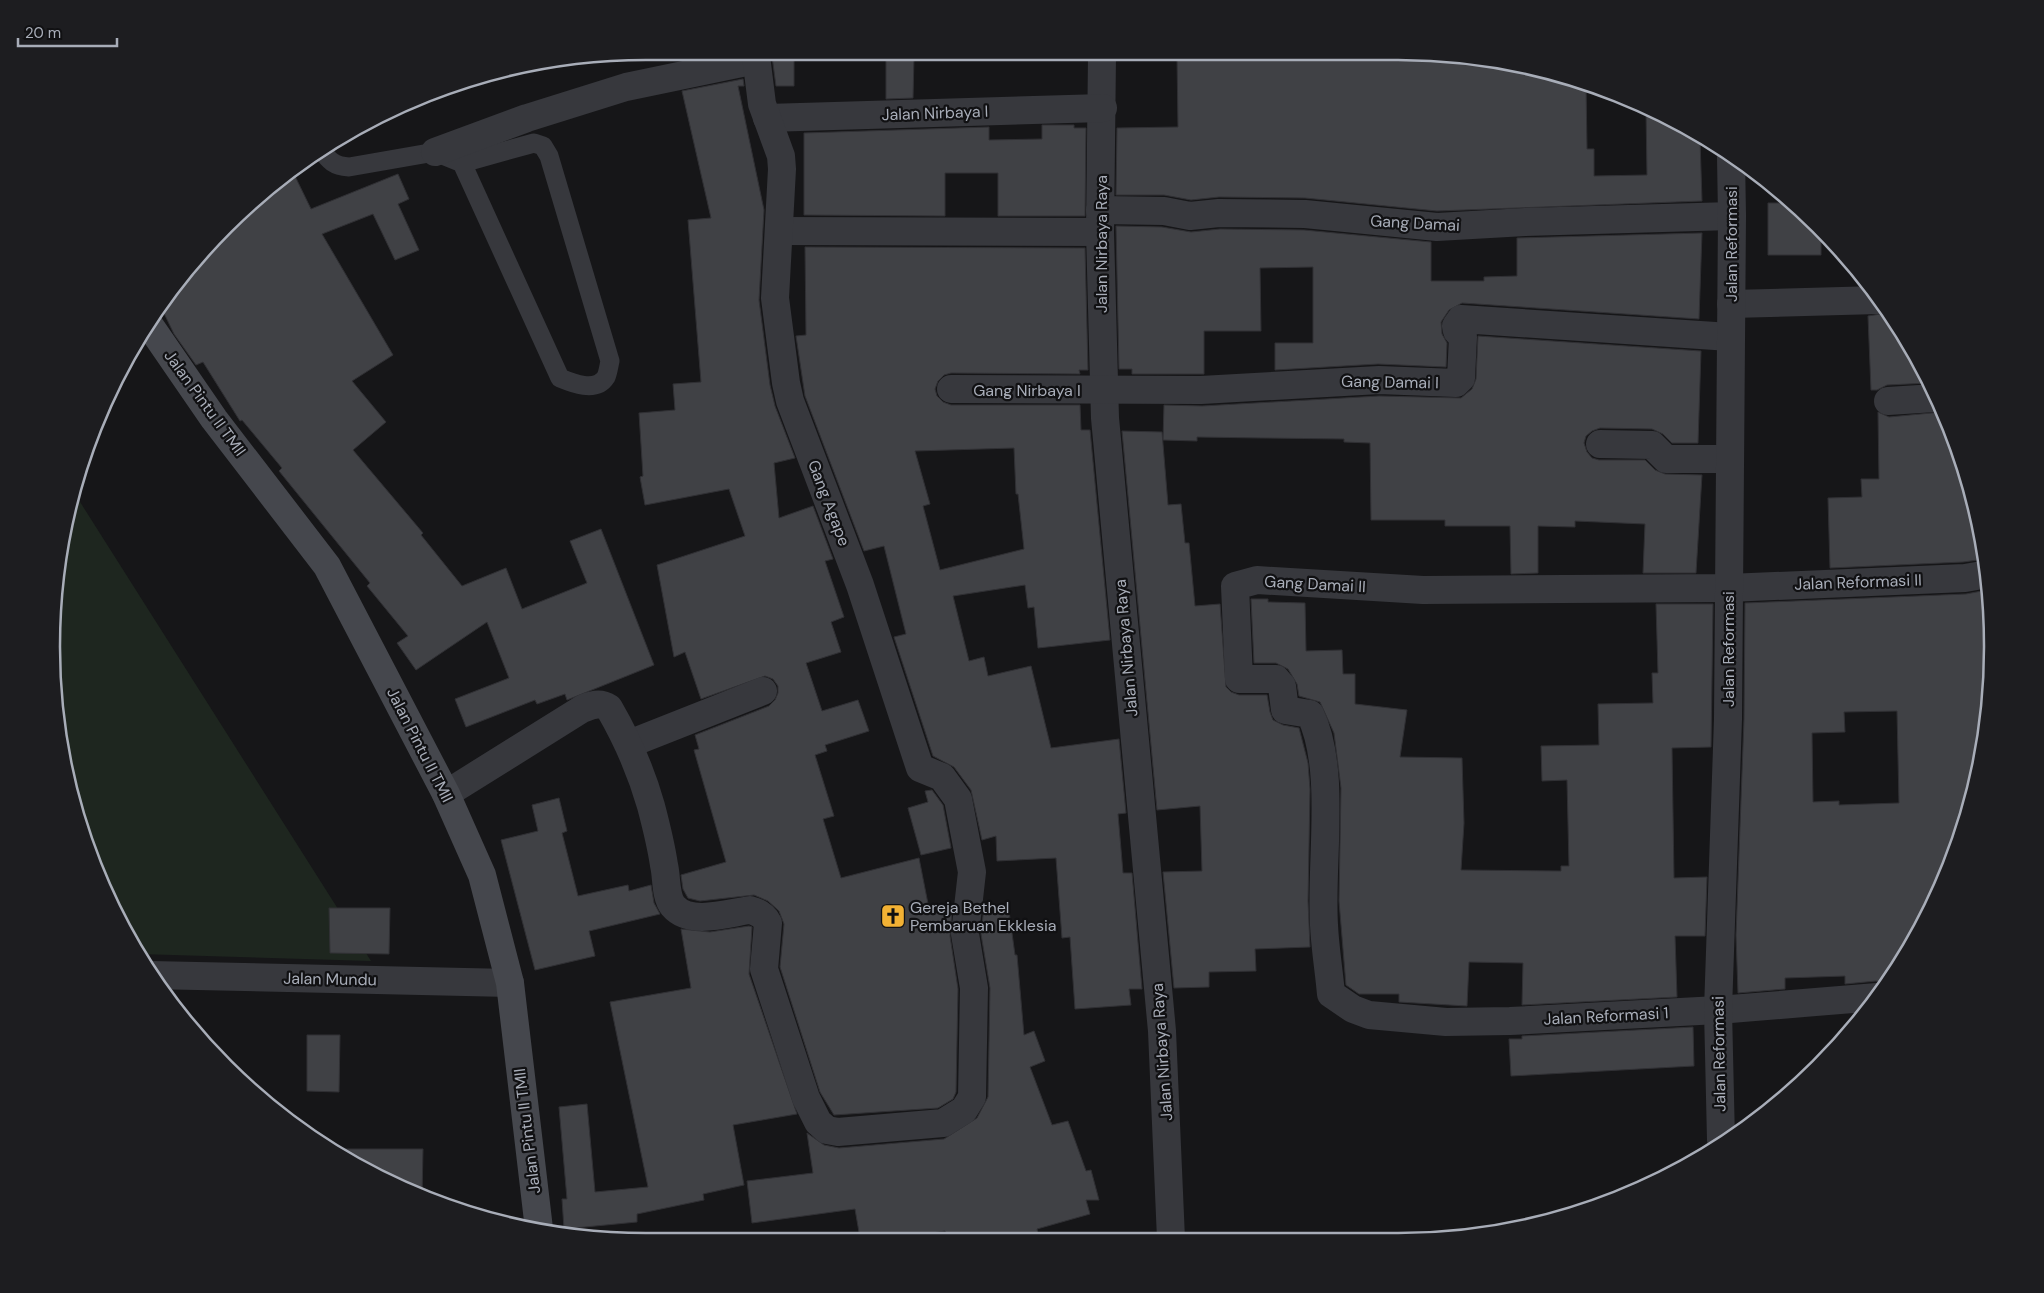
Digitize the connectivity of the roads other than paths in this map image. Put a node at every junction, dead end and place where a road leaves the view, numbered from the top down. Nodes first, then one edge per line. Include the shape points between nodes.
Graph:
1 (747, 60) edge
2 (756, 60) edge
3 (1102, 60) edge
4 (1102, 108) junction
5 (767, 118) junction
6 (435, 152) junction
7 (325, 156) edge
8 (462, 163) junction
9 (1730, 164) edge
10 (1732, 216) junction
11 (1100, 221) junction
12 (778, 231) junction
13 (1871, 300) edge
14 (1731, 304) junction
15 (153, 330) edge
16 (1730, 337) junction
17 (951, 389) dead end
18 (1104, 390) junction
19 (1929, 398) edge
20 (1888, 401) dead end
21 (1600, 444) dead end
22 (1729, 459) junction
23 (1980, 575) edge
24 (1728, 588) junction
25 (762, 691) dead end
26 (629, 744) junction
27 (446, 794) junction
28 (161, 975) edge
29 (510, 983) junction
30 (1867, 998) edge
31 (1339, 1001) joint
32 (1718, 1010) junction
33 (1720, 1136) edge
34 (538, 1223) edge
35 (1171, 1233) edge

1 - 6 street via 626,87
2 - 5 street, Gang Agape
3 - 4 street, Jalan Nirbaya Raya
4 - 5 street, Jalan Nirbaya I
4 - 11 street, Jalan Nirbaya Raya
5 - 12 street, Gang Agape via 782,169
6 - 7 lane via 349,167 329,162
6 - 8 lane
8 - 8 lane via 534,143 543,146 550,156 610,361 606,377 598,383 581,386 560,378
9 - 10 street, Jalan Reformasi
10 - 11 street, Gang Damai via 1437,227 1305,214 1218,213 1190,216 1164,211
10 - 14 street, Jalan Reformasi
11 - 12 street
11 - 18 street, Jalan Nirbaya Raya
12 - 26 street, Gang Agape via 775,298 790,401 860,585 920,768 942,777 958,799 972,872 965,934 974,988 972,1097 964,1110 943,1123 838,1132 827,1130 818,1122 806,1098 764,969 766,918 750,910 698,917 673,906 650,805
13 - 14 street
14 - 16 street, Jalan Reformasi
15 - 27 street, Jalan Pintu II TMII via 214,418 327,566
16 - 18 street, Gang Damai I via 1461,319 1456,326 1463,337 1461,378 1456,383 1379,380 1201,390
16 - 22 street, Jalan Reformasi
17 - 18 street, Gang Nirbaya I
18 - 35 street, Jalan Nirbaya Raya via 1162,1031
19 - 20 street
21 - 22 street via 1652,445 1666,459
22 - 24 street, Jalan Reformasi
23 - 24 street, Jalan Reformasi II
24 - 31 street, Gang Damai II via 1423,590 1264,580 1235,586 1239,678 1276,679 1282,686 1284,710 1310,714 1316,727 1324,772 1324,925 1331,994
24 - 32 street, Jalan Reformasi via 1728,719
25 - 26 street
26 - 27 street via 609,708 590,706
27 - 29 street, Jalan Pintu II TMII via 482,875
28 - 29 street, Jalan Mundu
29 - 34 street, Jalan Pintu II TMII
30 - 32 street, Jalan Reformasi 1
31 - 32 street, Jalan Reformasi 1 via 1369,1015 1446,1022
32 - 33 street, Jalan Reformasi

